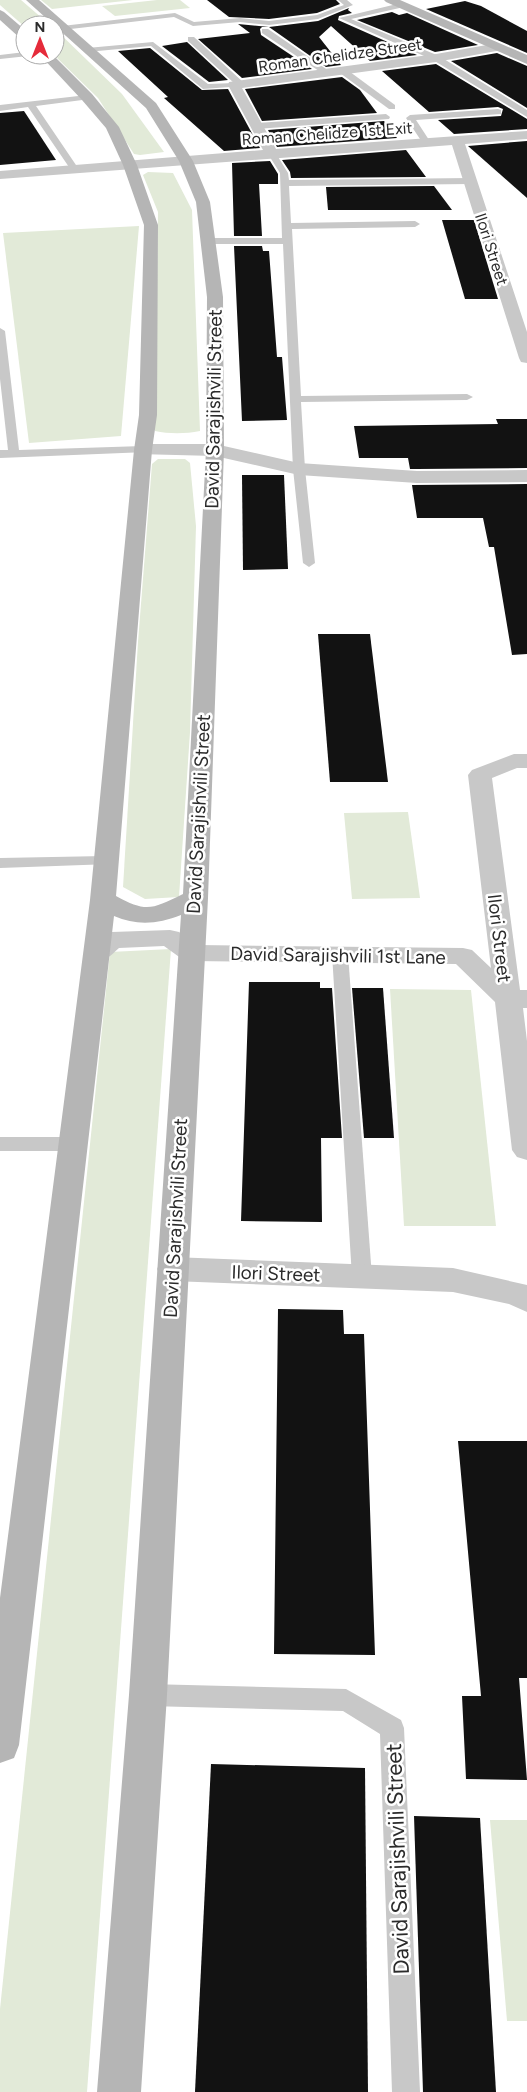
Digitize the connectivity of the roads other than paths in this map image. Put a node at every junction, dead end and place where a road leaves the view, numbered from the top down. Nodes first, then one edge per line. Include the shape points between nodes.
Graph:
1 (32, 0) edge
2 (342, 0) edge
3 (390, 0) edge
4 (401, 5) junction
5 (0, 14) edge
6 (48, 15) edge
7 (15, 27) edge
8 (65, 28) edge
9 (65, 31) edge
10 (265, 31) dead end
11 (191, 39) dead end
12 (517, 44) dead end
13 (498, 47) junction
14 (87, 50) junction
15 (15, 55) edge
16 (0, 57) edge
17 (436, 58) junction
18 (527, 60) edge
19 (56, 65) edge
20 (343, 71) junction
21 (328, 73) junction
22 (237, 85) junction
23 (87, 97) junction
24 (30, 104) junction
25 (392, 107) dead end
26 (0, 108) edge
27 (498, 112) dead end
28 (527, 114) edge
29 (386, 117) dead end
30 (257, 126) junction
31 (527, 136) edge
32 (457, 140) junction
33 (427, 143) junction
34 (272, 154) junction
35 (186, 161) junction
36 (130, 165) junction
37 (74, 168) junction
38 (0, 175) edge
39 (470, 181) junction
40 (285, 183) junction
41 (415, 224) dead end
42 (287, 226) junction
43 (208, 241) junction
44 (288, 241) junction
45 (0, 331) edge
46 (527, 358) edge
47 (467, 397) dead end
48 (296, 399) junction
49 (143, 450) junction
50 (214, 450) junction
51 (14, 453) junction
52 (0, 454) edge
53 (300, 470) junction
54 (527, 476) edge
55 (309, 564) dead end
56 (527, 761) edge
57 (105, 861) junction
58 (0, 863) edge
59 (195, 898) junction
60 (103, 900) junction
61 (191, 953) junction
62 (97, 954) junction
63 (340, 954) junction
64 (517, 999) edge
65 (0, 1144) edge
66 (73, 1144) junction
67 (527, 1150) edge
68 (172, 1269) junction
69 (362, 1276) junction
70 (527, 1300) edge
71 (148, 1695) junction
72 (0, 1745) edge
73 (120, 2092) edge
74 (406, 2092) edge

1 - 6 main road, David Sarajishvili Street
2 - 8 lane via 349,5 318,17 269,23 240,20 193,24 175,15
3 - 4 main road
4 - 13 main road
4 - 17 lane via 344,18
5 - 7 main road
9 - 14 main road, David Sarajishvili Street
10 - 21 lane
11 - 22 lane
12 - 13 main road, Roman Chelidze Street
13 - 17 street, Roman Chelidze Street
13 - 18 main road
14 - 22 lane via 153,44 206,88
14 - 35 main road, David Sarajishvili Street via 151,106
15 - 16 lane
17 - 20 street, Roman Chelidze Street
17 - 28 lane
19 - 23 main road
20 - 21 street, Roman Chelidze Street
20 - 25 lane
21 - 22 street, Roman Chelidze Street
22 - 30 street, Roman Chelidze Street
23 - 24 lane
23 - 36 main road via 112,127
24 - 26 lane
24 - 37 lane
27 - 33 lane via 410,118
29 - 30 lane
30 - 34 street, Roman Chelidze Street
31 - 32 street, Roman Chelidze 1st Exit
32 - 33 street, Roman Chelidze 1st Exit
32 - 39 street, Ilori Street
33 - 34 street, Roman Chelidze 1st Exit
34 - 35 street, Roman Chelidze 1st Exit
34 - 40 lane via 284,173
35 - 36 street, Roman Chelidze 1st Exit
35 - 43 main road, David Sarajishvili Street via 203,202
36 - 37 street, Roman Chelidze 1st Exit
36 - 49 main road via 151,225 148,415
37 - 38 street, Roman Chelidze 1st Exit
39 - 40 lane
39 - 46 street, Ilori Street
40 - 42 lane
41 - 42 lane
42 - 44 lane
43 - 44 lane
43 - 50 main road, David Sarajishvili Street via 215,297
44 - 48 lane
45 - 51 lane
47 - 48 lane
48 - 53 lane
49 - 50 street
49 - 51 lane
49 - 57 main road
50 - 53 street
50 - 59 main road, David Sarajishvili Street
51 - 52 lane
53 - 54 street via 417,477
53 - 55 lane
56 - 64 street, Ilori Street via 514,761 480,775
57 - 58 lane
57 - 60 main road
59 - 60 main road via 162,914 142,915 133,915
59 - 61 main road, David Sarajishvili Street
60 - 62 main road
61 - 62 street via 170,938 112,940
61 - 63 street, David Sarajishvili 1st Lane
61 - 68 main road, David Sarajishvili Street
62 - 66 main road
63 - 64 street, David Sarajishvili 1st Lane via 463,956
63 - 69 lane
64 - 67 street, Ilori Street
65 - 66 lane
66 - 72 main road
68 - 69 street, Ilori Street
68 - 71 main road, David Sarajishvili Street
69 - 70 street, Ilori Street via 453,1280 517,1294
71 - 73 main road, David Sarajishvili Street
71 - 74 lane, David Sarajishvili Street via 346,1700 392,1728

